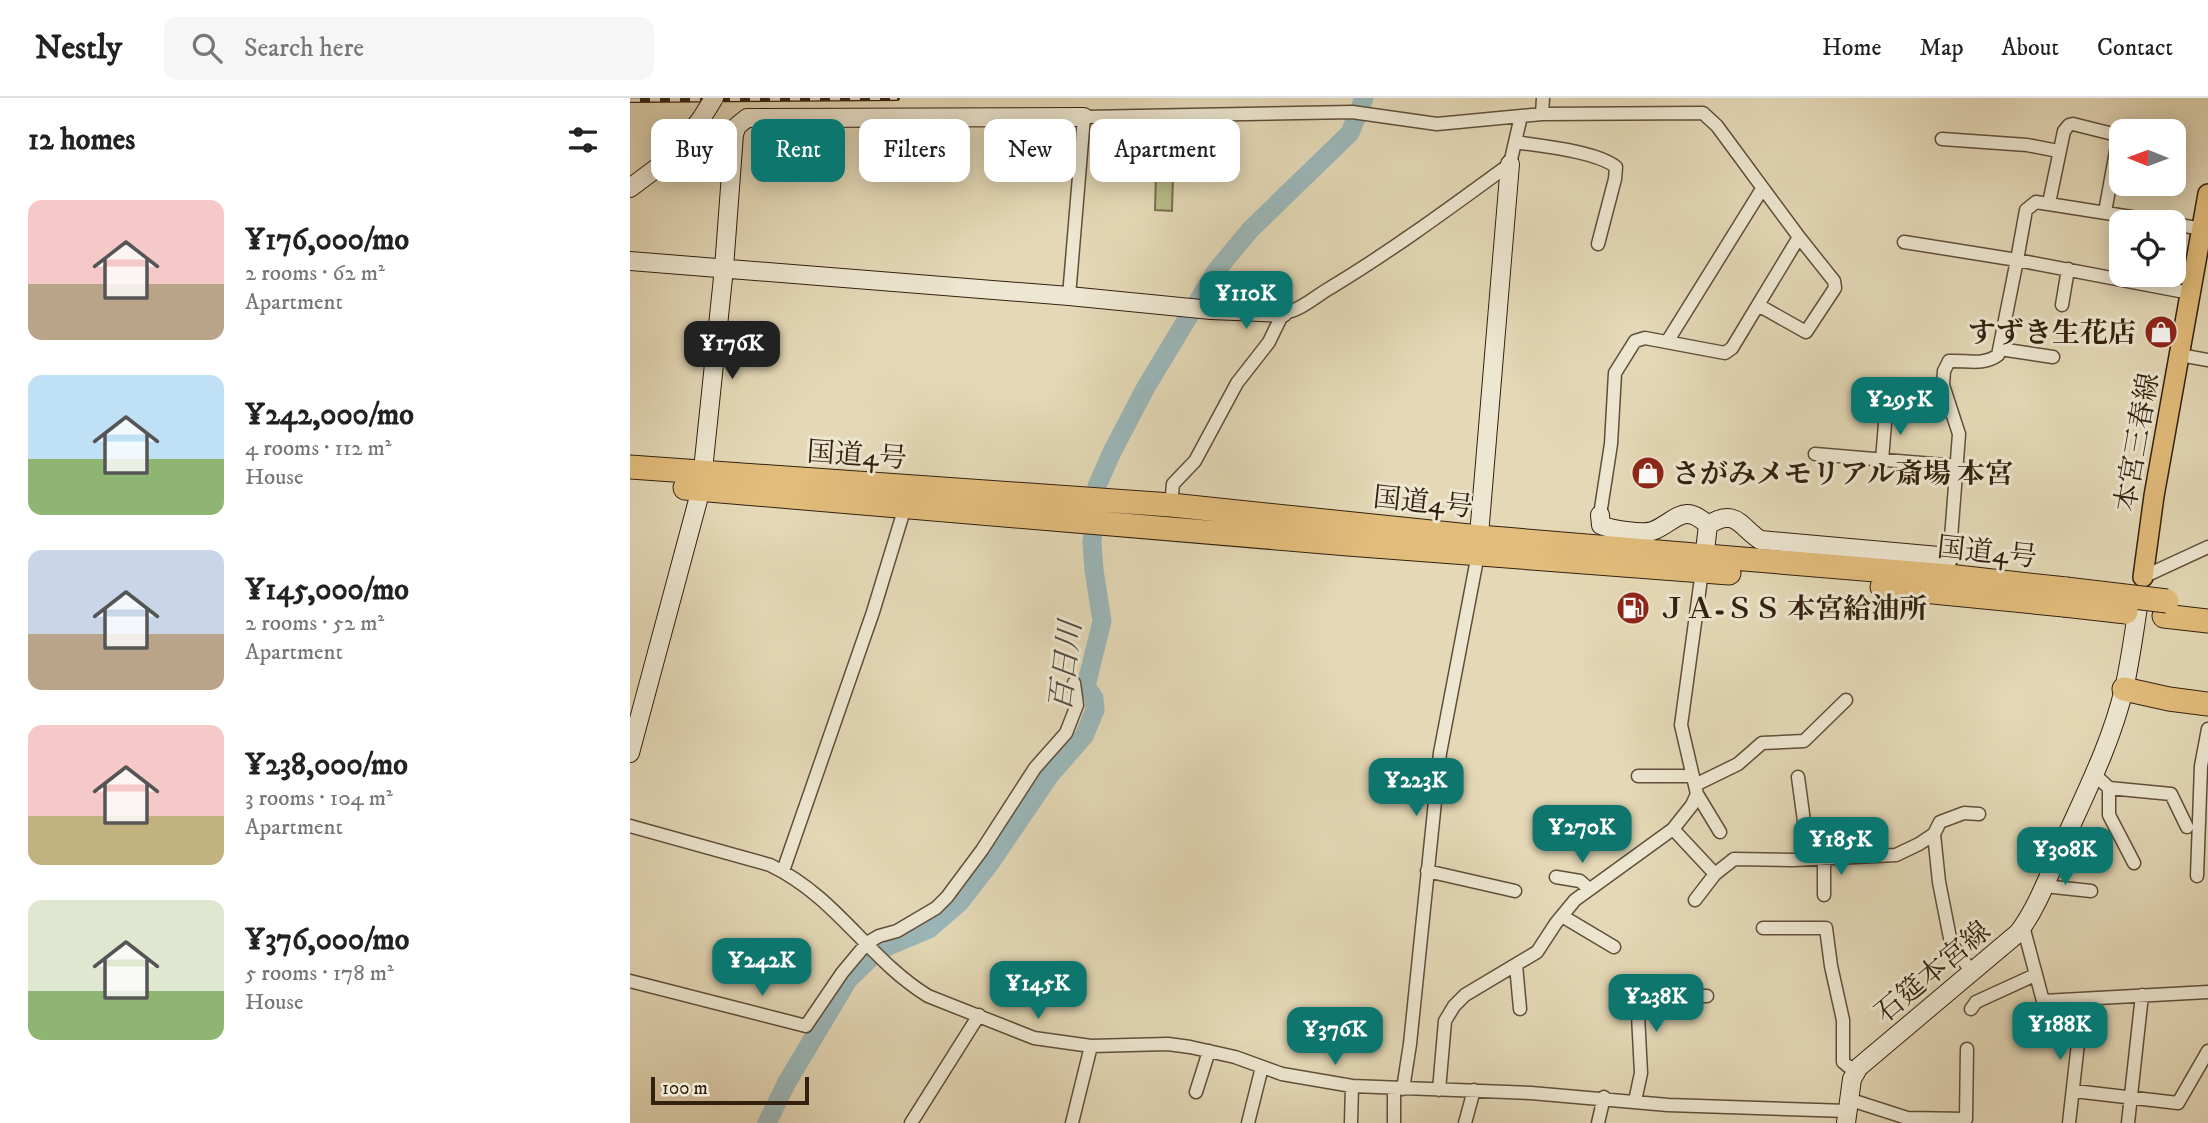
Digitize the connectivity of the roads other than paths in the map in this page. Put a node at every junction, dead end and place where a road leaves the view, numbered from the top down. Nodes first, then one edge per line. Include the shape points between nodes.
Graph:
1 (714, 98) edge
2 (1542, 107) edge
3 (1521, 116) junction
4 (1084, 117) junction
5 (1942, 139) dead end
6 (1515, 142) junction
7 (2058, 151) junction
8 (1510, 163) junction
9 (630, 188) edge
10 (1762, 189) junction
11 (2208, 194) edge
12 (2049, 203) junction
13 (2105, 212) junction
14 (2109, 213) edge
15 (2186, 226) edge
16 (2202, 229) junction
17 (1799, 237) junction
18 (1904, 242) dead end
19 (1598, 244) dead end
20 (2017, 260) junction
21 (630, 261) edge
22 (724, 268) junction
23 (2068, 269) junction
24 (2190, 293) junction
25 (1069, 296) junction
26 (1758, 305) junction
27 (2062, 305) dead end
28 (1283, 313) junction
29 (1667, 342) junction
30 (2000, 349) junction
31 (2180, 355) junction
32 (2053, 357) dead end
33 (2208, 360) edge
34 (1886, 411) dead end
35 (1815, 454) dead end
36 (1882, 460) junction
37 (1957, 466) junction
38 (630, 467) edge
39 (702, 481) junction
40 (630, 483) edge
41 (1171, 505) junction
42 (905, 508) junction
43 (1067, 509) junction
44 (1104, 511) junction
45 (1600, 515) joint
46 (1708, 525) junction
47 (1478, 546) junction
48 (2208, 547) edge
49 (1703, 563) junction
50 (1949, 567) junction
51 (2143, 577) junction
52 (2065, 597) junction
53 (2208, 606) edge
54 (2166, 609) junction
55 (2208, 621) edge
56 (1074, 683) dead end
57 (2124, 689) junction
58 (1846, 700) dead end
59 (2208, 704) edge
60 (2208, 729) edge
61 (630, 753) edge
62 (2095, 775) junction
63 (1638, 776) dead end
64 (1798, 776) dead end
65 (1695, 785) junction
66 (2109, 789) junction
67 (2204, 803) edge
68 (1979, 814) dead end
69 (630, 826) edge
70 (2187, 827) dead end
71 (1673, 829) junction
72 (1720, 832) dead end
73 (1934, 834) junction
74 (1808, 858) junction
75 (1824, 859) junction
76 (2134, 863) dead end
77 (1427, 871) junction
78 (783, 872) junction
79 (1715, 874) junction
80 (2197, 876) dead end
81 (1556, 877) dead end
82 (2044, 886) junction
83 (1589, 889) junction
84 (1515, 891) dead end
85 (2091, 891) dead end
86 (1824, 895) dead end
87 (1695, 900) dead end
88 (1562, 916) junction
89 (2023, 926) junction
90 (1763, 928) dead end
91 (869, 944) junction
92 (1614, 947) dead end
93 (1516, 965) junction
94 (1971, 971) junction
95 (2035, 975) junction
96 (630, 981) edge
97 (2208, 992) edge
98 (2142, 995) junction
99 (1707, 996) dead end
100 (2083, 999) junction
101 (1520, 1009) dead end
102 (1971, 1009) dead end
103 (979, 1015) junction
104 (1091, 1046) junction
105 (1967, 1049) dead end
106 (1209, 1051) junction
107 (2208, 1051) edge
108 (1262, 1067) junction
109 (1855, 1072) junction
110 (1352, 1086) junction
111 (1398, 1089) junction
112 (1438, 1090) junction
113 (1474, 1090) junction
114 (2074, 1091) junction
115 (1196, 1092) dead end
116 (1604, 1097) junction
117 (2131, 1097) junction
118 (1635, 1101) junction
119 (1780, 1108) junction
120 (1847, 1111) edge
121 (911, 1123) edge
122 (1072, 1123) edge
123 (1248, 1123) edge
124 (1351, 1123) edge
125 (1394, 1123) edge
126 (1465, 1123) edge
127 (1598, 1123) edge
128 (1776, 1123) edge
129 (2069, 1123) edge
130 (2128, 1123) edge

1 - 9 street, bridge via 670,158
2 - 3 street
2 - 10 street via 1703,113
3 - 4 street via 1437,124 1358,113
3 - 6 street
4 - 22 street via 747,118 734,134
4 - 25 street
5 - 7 street
6 - 8 street
6 - 19 street via 1566,150 1616,167
7 - 12 street
7 - 13 street via 2069,125 2117,135
8 - 28 street via 1349,276
8 - 47 street
10 - 17 street
10 - 29 street
11 - 16 main road, 本宮三春線
12 - 13 street
12 - 20 street via 2036,202 2026,209
13 - 14 street
15 - 16 street
16 - 24 main road, 本宮三春線
17 - 26 street
17 - 26 street via 1835,288 1806,332
18 - 20 street
20 - 23 street
20 - 30 street
21 - 22 street
22 - 25 street
22 - 39 street
23 - 24 street
23 - 27 street
24 - 31 main road, 本宮三春線
25 - 28 street
26 - 29 street via 1725,353
28 - 41 street via 1269,342 1237,383 1195,461 1173,484
29 - 45 street via 1635,341 1615,373 1611,453
30 - 32 street
30 - 37 street via 1996,357 1980,362 1949,360 1944,371 1946,399 1959,434
31 - 33 street
31 - 51 main road, 本宮三春線
34 - 36 street
35 - 36 street
36 - 37 street
37 - 50 street
38 - 39 highway, 国道4号
39 - 40 highway, 国道4号
39 - 42 highway, 国道4号
39 - 43 highway, 国道4号
39 - 61 street
41 - 44 highway, 国道4号
41 - 47 highway, 国道4号
42 - 43 highway, 国道4号
42 - 78 street
43 - 44 highway, 国道4号
44 - 47 highway, 国道4号
45 - 46 street via 1601,525 1620,530 1653,532 1687,513
46 - 49 street
46 - 50 street via 1731,518 1760,540
47 - 49 highway, 国道4号
47 - 77 street via 1440,753
48 - 51 street
49 - 50 highway, 国道4号
49 - 52 highway, 国道4号 via 1909,589
49 - 65 street via 1681,725
50 - 52 highway, 国道4号
51 - 57 street, 石筵本宮線
52 - 54 highway, 国道4号, bridge
53 - 54 highway, 国道4号
54 - 55 highway, 国道4号
56 - 91 street via 1077,705 1066,733 1035,768 947,897 936,908
57 - 59 highway
57 - 62 street, 石筵本宮線
58 - 65 street via 1804,741 1762,743 1738,764
60 - 67 street via 2201,766
62 - 66 street
62 - 82 street, 石筵本宮線
63 - 65 street
64 - 74 street
65 - 71 street via 1692,805
65 - 72 street
66 - 70 street via 2171,794
66 - 76 street via 2109,815
67 - 80 street
68 - 73 street via 1964,813 1940,822
69 - 78 street
71 - 79 street
71 - 83 street
73 - 75 street via 1896,855
73 - 94 street via 1951,943
74 - 75 street
74 - 79 street via 1734,859
75 - 86 street
77 - 84 street
77 - 111 street
78 - 91 street via 814,891
79 - 87 street
81 - 83 street via 1580,881
82 - 85 street
82 - 89 street, 石筵本宮線
83 - 88 street
88 - 92 street
88 - 93 street via 1537,952
89 - 94 street, 石筵本宮線
89 - 95 street
90 - 109 street via 1826,928 1843,1020 1843,1062
91 - 96 street via 842,973 806,1026
91 - 103 street via 885,963 928,996
93 - 101 street
93 - 112 street via 1454,1006 1446,1021
94 - 109 street, 石筵本宮線
95 - 100 street via 2043,1001
95 - 102 street via 1976,1002
97 - 98 street
98 - 100 street
98 - 117 street
99 - 118 street via 1654,996 1642,1005 1638,1016 1641,1073
100 - 114 street
103 - 104 street via 1034,1038
103 - 121 street
104 - 106 street via 1168,1044
104 - 122 street
105 - 120 street via 1966,1119
106 - 108 street
106 - 115 street
107 - 117 street via 2178,1103
108 - 110 street
108 - 123 street
109 - 120 street
110 - 111 street
110 - 124 street
111 - 112 street
111 - 125 street
112 - 113 street
113 - 116 street
113 - 126 street
114 - 117 street
114 - 129 street
116 - 118 street
116 - 127 street
117 - 130 street
118 - 119 street
119 - 120 street
119 - 128 street

